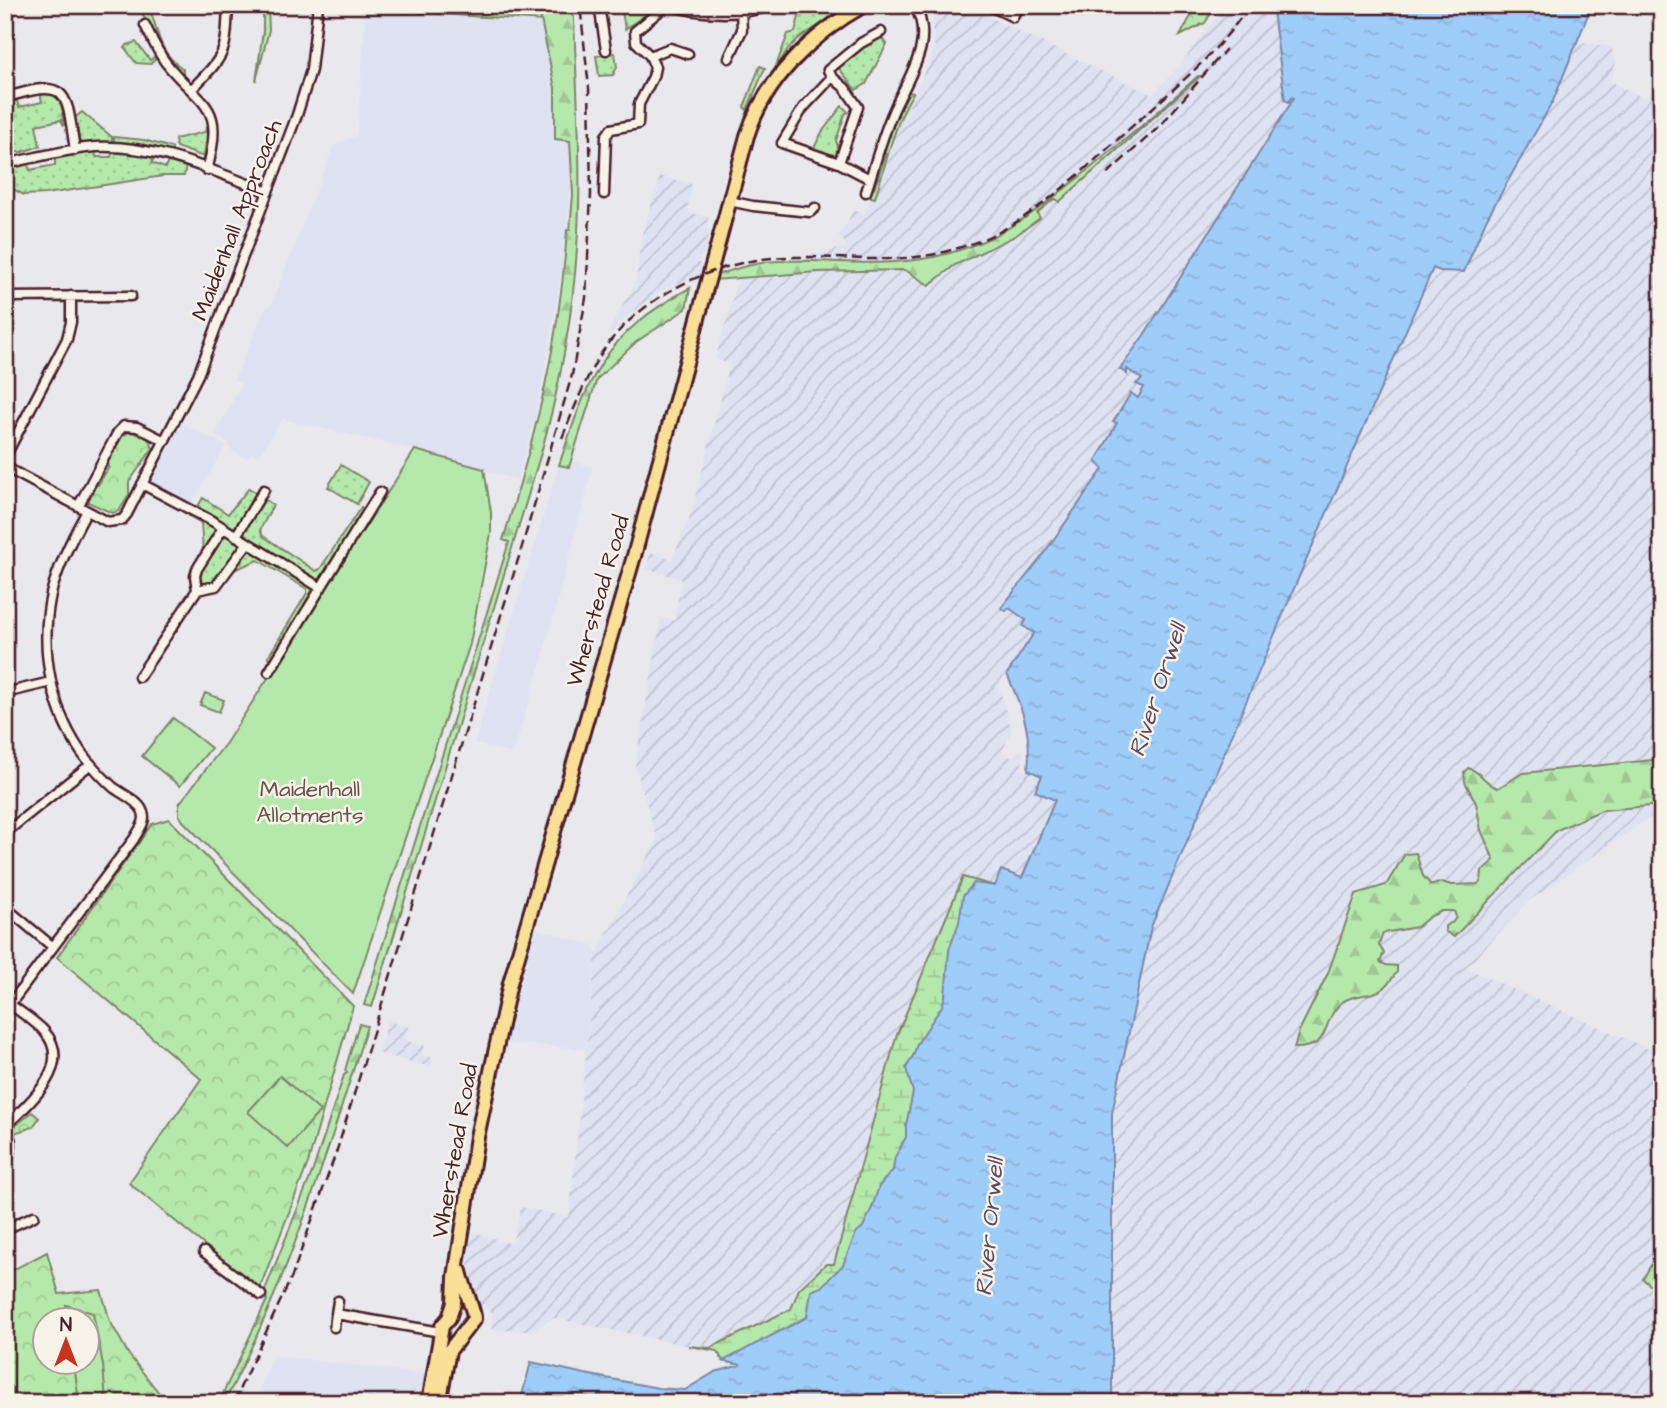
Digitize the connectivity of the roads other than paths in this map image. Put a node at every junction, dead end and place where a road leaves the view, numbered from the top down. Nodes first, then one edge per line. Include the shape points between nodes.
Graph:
1 (228, 5) edge
2 (318, 5) edge
3 (599, 5) edge
4 (669, 5) edge
5 (771, 5) edge
6 (864, 5) edge
7 (914, 5) edge
8 (924, 5) edge
9 (988, 5) edge
10 (1018, 5) edge
11 (741, 11) junction
12 (920, 22) junction
13 (145, 24) dead end
14 (881, 32) dead end
15 (606, 50) dead end
16 (688, 54) dead end
17 (650, 56) junction
18 (729, 58) dead end
19 (832, 77) junction
20 (192, 89) junction
21 (5, 98) edge
22 (75, 150) junction
23 (5, 163) edge
24 (839, 163) junction
25 (207, 170) junction
26 (870, 179) junction
27 (866, 191) dead end
28 (268, 192) junction
29 (604, 194) dead end
30 (729, 201) junction
31 (816, 208) dead end
32 (71, 296) junction
33 (131, 296) dead end
34 (5, 297) edge
35 (165, 441) junction
36 (5, 457) edge
37 (5, 467) edge
38 (142, 484) junction
39 (264, 490) dead end
40 (380, 492) dead end
41 (79, 505) junction
42 (87, 511) junction
43 (223, 528) junction
44 (236, 536) junction
45 (247, 544) junction
46 (321, 588) junction
47 (197, 590) junction
48 (269, 672) dead end
49 (139, 677) dead end
50 (51, 682) junction
51 (5, 693) edge
52 (91, 764) junction
53 (5, 833) edge
54 (5, 907) edge
55 (53, 947) junction
56 (8, 1007) edge
57 (5, 1126) edge
58 (5, 1167) edge
59 (34, 1216) dead end
60 (7, 1226) edge
61 (204, 1252) dead end
62 (458, 1253) junction
63 (261, 1295) dead end
64 (338, 1301) dead end
65 (473, 1310) junction
66 (336, 1314) junction
67 (449, 1318) junction
68 (334, 1327) dead end
69 (441, 1332) junction
70 (429, 1403) edge
71 (439, 1403) edge

1 - 20 street via 222,56
2 - 28 street, Maidenhall Approach via 306,88
3 - 15 street
4 - 11 street via 685,10
4 - 17 street via 635,32 636,42
5 - 11 street
6 - 30 main road, Wherstead Road via 820,36 775,82 752,120
7 - 12 street
8 - 12 street
9 - 10 street via 1013,17
11 - 18 street via 742,30
12 - 26 street via 921,52
13 - 20 street via 167,64
14 - 19 street via 834,64 828,70
16 - 17 street via 670,48
17 - 29 street via 655,71 639,104 638,124 611,129 606,136
19 - 24 street via 858,107
19 - 24 street via 803,108 782,143
20 - 25 street via 205,104 214,128
21 - 22 street via 47,89 59,91 65,99
22 - 23 street
22 - 25 street via 135,148
24 - 26 street
25 - 28 street
26 - 27 street
28 - 35 street, Maidenhall Approach via 198,375
30 - 31 street via 810,212
30 - 62 main road, Wherstead Road via 634,556 510,983
32 - 33 street
32 - 34 street
32 - 36 street via 67,340
35 - 38 street, Maidenhall Approach
35 - 41 street via 137,427 124,426
37 - 41 street
38 - 42 street, Maidenhall Approach via 122,520 108,522
38 - 43 street
39 - 44 street
40 - 46 street
41 - 42 street
42 - 50 street via 51,593 46,635
43 - 44 street
43 - 47 street via 197,569
44 - 45 street
45 - 46 street
45 - 47 street via 216,586
46 - 48 street
47 - 49 street
50 - 51 street
50 - 52 street via 69,730
52 - 53 street
52 - 55 street via 141,806 142,825
54 - 55 street
55 - 56 street
56 - 57 street via 45,1032 55,1062 44,1085
57 - 58 street via 10,1156
59 - 60 street
61 - 63 street
62 - 65 main road, Wherstead Road
62 - 67 main road, Wherstead Road
64 - 66 street
65 - 67 main road via 460,1310
65 - 71 main road via 472,1322 449,1351
66 - 68 street
66 - 69 street
67 - 69 main road, Wherstead Road
69 - 70 main road, Wherstead Road

